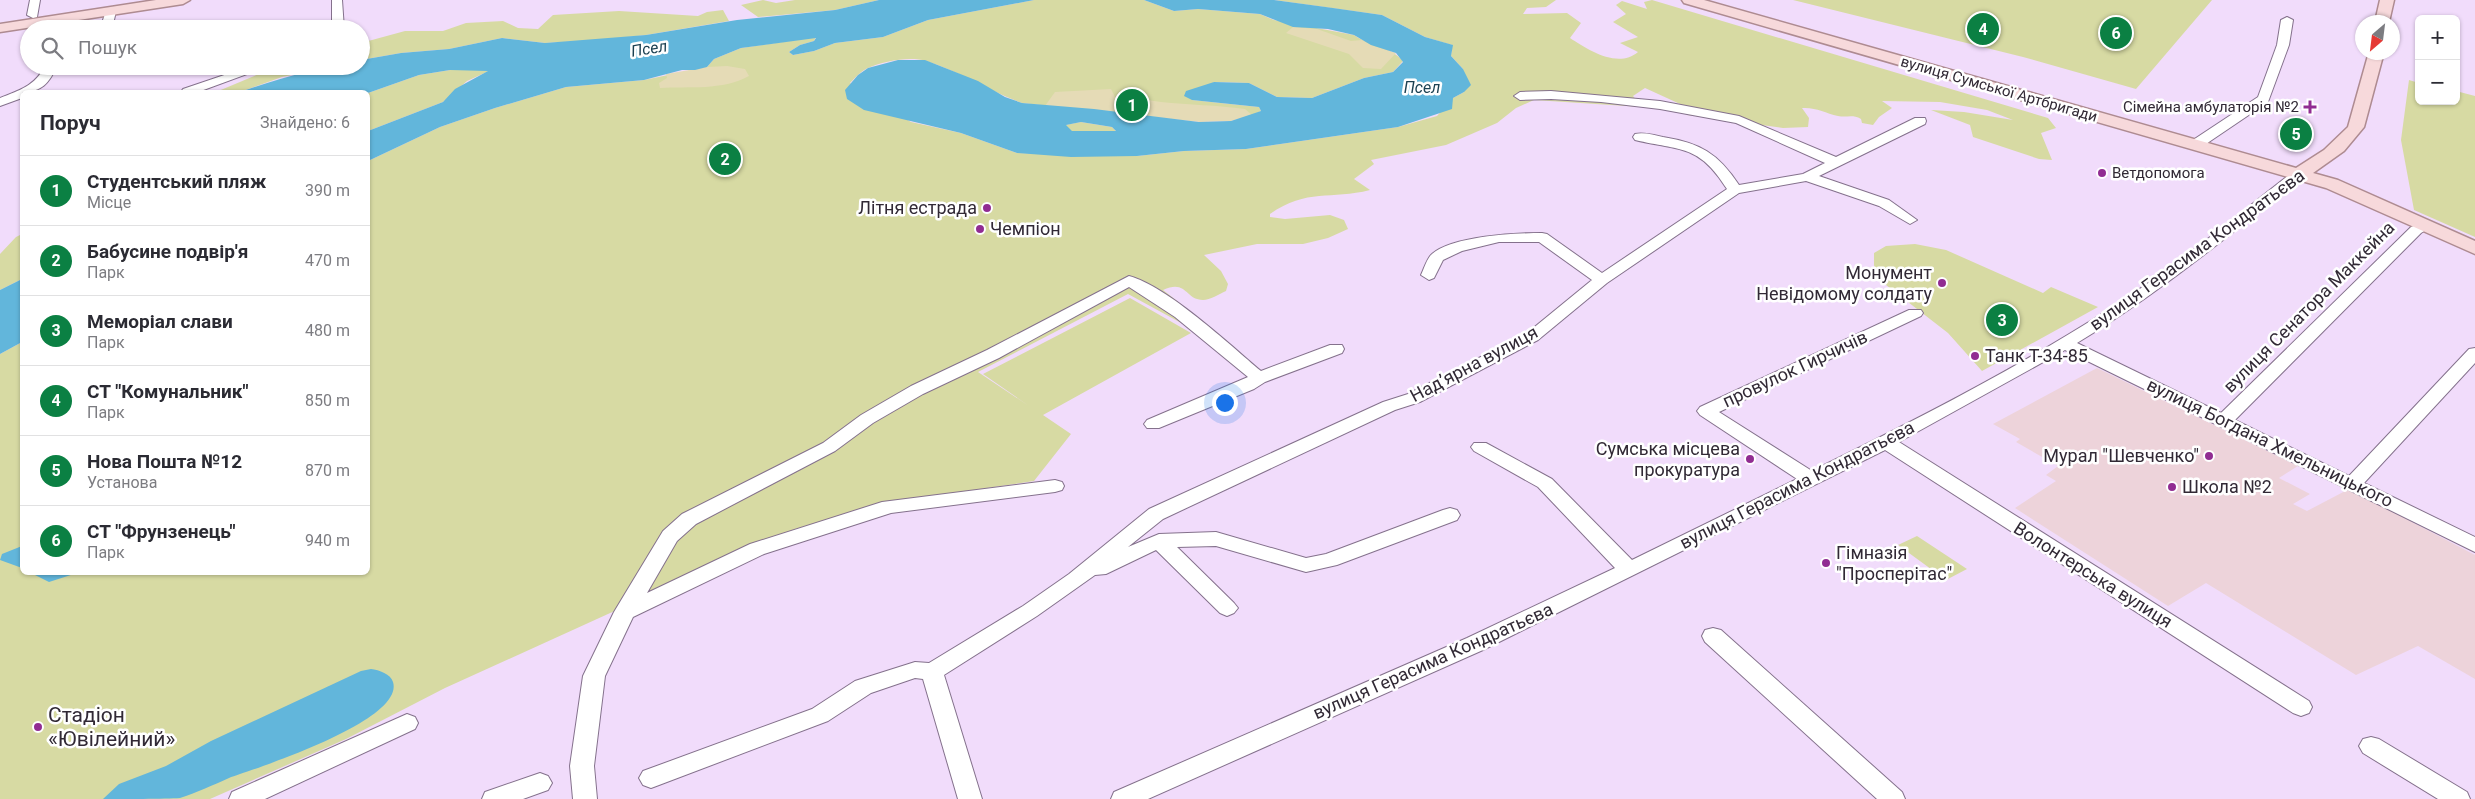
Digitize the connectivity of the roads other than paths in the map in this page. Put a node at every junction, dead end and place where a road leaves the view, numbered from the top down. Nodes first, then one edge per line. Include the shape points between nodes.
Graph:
1 (35, 0) edge
2 (183, 0) edge
3 (336, 0) edge
4 (1689, 0) edge
5 (2387, 0) edge
6 (110, 11) junction
7 (33, 15) dead end
8 (2384, 15) edge
9 (52, 20) edge
10 (108, 20) edge
11 (337, 20) edge
12 (2287, 20) dead end
13 (20, 25) edge
14 (0, 28) edge
15 (2375, 60) edge
16 (46, 75) edge
17 (237, 75) edge
18 (29, 90) edge
19 (193, 90) edge
20 (20, 95) edge
21 (1520, 96) dead end
22 (0, 102) edge
23 (1920, 121) dead end
24 (1640, 137) dead end
25 (2195, 145) junction
26 (1834, 162) junction
27 (2299, 174) junction
28 (1807, 177) junction
29 (1735, 190) junction
30 (1910, 220) dead end
31 (2425, 226) junction
32 (2475, 248) edge
33 (1429, 275) dead end
34 (1602, 280) junction
35 (1915, 313) dead end
36 (2064, 343) junction
37 (1336, 349) dead end
38 (2475, 353) edge
39 (1259, 378) junction
40 (2224, 420) junction
41 (1153, 424) dead end
42 (1886, 442) junction
43 (1480, 447) dead end
44 (1810, 479) junction
45 (2352, 484) junction
46 (1055, 486) dead end
47 (1450, 515) dead end
48 (1159, 541) junction
49 (2475, 545) edge
50 (1629, 570) junction
51 (1076, 579) junction
52 (1227, 608) dead end
53 (625, 612) junction
54 (1714, 636) dead end
55 (932, 672) junction
56 (2301, 707) dead end
57 (407, 723) dead end
58 (2371, 746) dead end
59 (651, 778) dead end
60 (540, 783) dead end
61 (241, 799) edge
62 (494, 799) edge
63 (585, 799) edge
64 (970, 799) edge
65 (1123, 799) edge
66 (1892, 799) edge
67 (2458, 799) edge

1 - 7 street
2 - 6 main road
3 - 11 street
4 - 25 main road, вулиця Сумської Артбригади
5 - 8 main road
6 - 9 main road
6 - 10 street
12 - 25 street via 2284,46 2264,99
13 - 14 main road
15 - 27 main road, вулиця Герасима Кондратьєва via 2351,134 2319,163
16 - 18 street via 43,82
17 - 19 street
20 - 22 street
21 - 26 street via 1609,99 1739,120
23 - 26 street, Надʼярна вулиця
24 - 29 street via 1702,152 1715,162
25 - 27 main road, вулиця Сумської Артбригади
26 - 28 street, Надʼярна вулиця
27 - 31 main road, вулиця Сумської Артбригади via 2332,184
27 - 36 street, вулиця Герасима Кондратьєва via 2152,286
28 - 29 street, Надʼярна вулиця
28 - 30 street via 1884,203
29 - 34 street, Надʼярна вулиця
31 - 32 main road, вулиця Сумської Артбригади
31 - 40 street, вулиця Сенатора Маккейна via 2416,230
33 - 34 street via 1437,256 1457,248 1499,238 1542,237
34 - 51 street, Надʼярна вулиця via 1532,337 1463,374 1156,514
35 - 44 street, провулок Гирчичів via 1706,411
36 - 40 street, вулиця Богдана Хмельницького
36 - 42 street, вулиця Герасима Кондратьєва
37 - 39 street
38 - 45 street
39 - 41 street
39 - 53 street via 1200,329 1148,291 1128,282 993,354 917,390 867,419 829,447 690,518 670,536
40 - 45 street, вулиця Богдана Хмельницького
42 - 44 street, вулиця Герасима Кондратьєва
42 - 56 street, Волонтерська вулиця
43 - 50 street via 1545,482
44 - 50 street, вулиця Герасима Кондратьєва
45 - 49 street, вулиця Богдана Хмельницького
46 - 53 street via 889,507 758,549
47 - 48 street, Надʼярна вулиця via 1330,560 1306,564 1216,539
48 - 51 street, Надʼярна вулиця
48 - 52 street
50 - 65 street, вулиця Герасима Кондратьєва via 1475,644
51 - 55 street, Надʼярна вулиця via 1030,612
53 - 63 street via 594,676 582,766
54 - 66 street
55 - 59 street via 915,670 863,688 820,715
55 - 64 street
57 - 61 street
58 - 67 street
60 - 62 street

